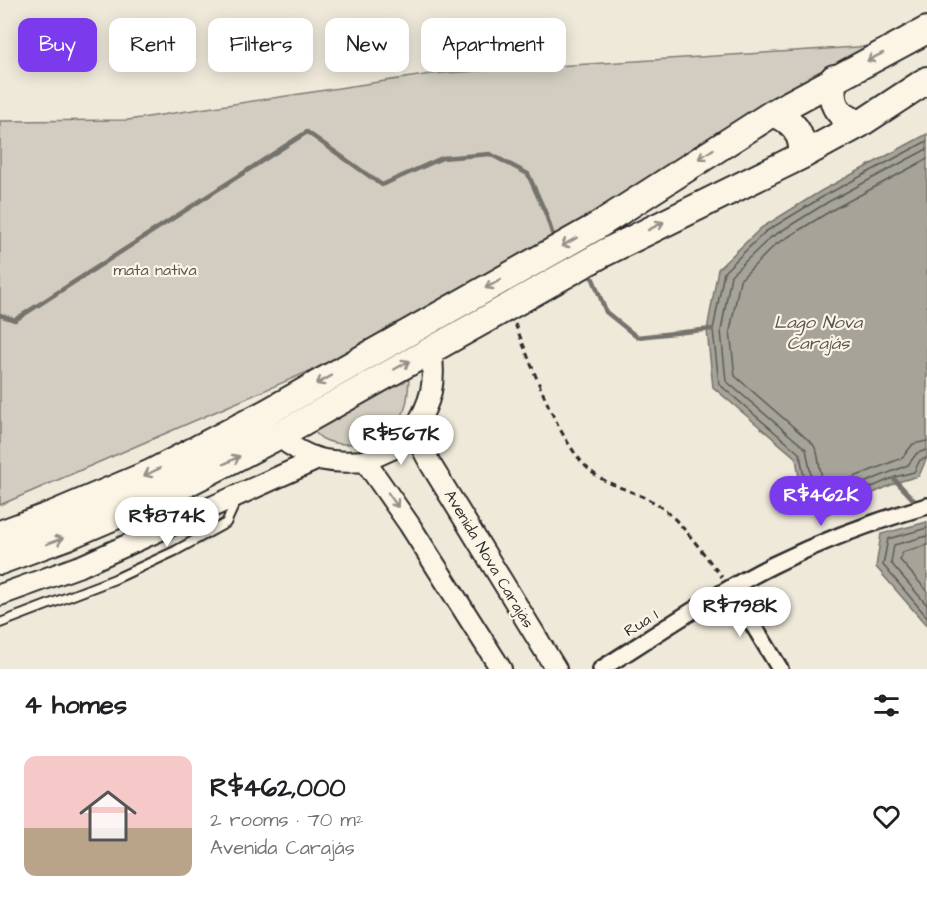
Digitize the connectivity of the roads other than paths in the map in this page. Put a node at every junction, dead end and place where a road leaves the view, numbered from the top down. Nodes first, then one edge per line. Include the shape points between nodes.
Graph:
1 (927, 30) edge
2 (834, 78) junction
3 (927, 80) edge
4 (773, 113) junction
5 (860, 124) junction
6 (803, 155) junction
7 (431, 348) junction
8 (413, 431) junction
9 (278, 436) junction
10 (318, 459) junction
11 (365, 461) junction
12 (238, 495) junction
13 (927, 506) edge
14 (0, 534) edge
15 (0, 561) edge
16 (731, 588) junction
17 (0, 595) edge
18 (0, 623) edge
19 (501, 669) edge
20 (556, 669) edge
21 (601, 669) edge
22 (780, 669) edge

1 -> 2 highway
2 - 4 highway
2 - 5 highway via 831,93 836,108
3 - 5 highway
4 - 6 highway via 796,128
4 -> 14 highway via 594,228 266,413 151,472
5 - 6 highway
7 -> 6 highway via 604,253
7 - 8 street via 434,386 427,410
9 -> 7 highway
8 - 11 street via 394,448
8 - 20 street, Avenida Nova Carajás
9 - 10 street
15 -> 9 highway via 164,495
10 - 11 street via 338,463
10 - 12 street
11 -> 19 street
12 - 17 street via 83,565
12 - 18 lane via 226,523 175,552 77,595
13 - 16 street, Rua 1 via 785,560
16 - 21 street, Rua 1
16 - 22 street

